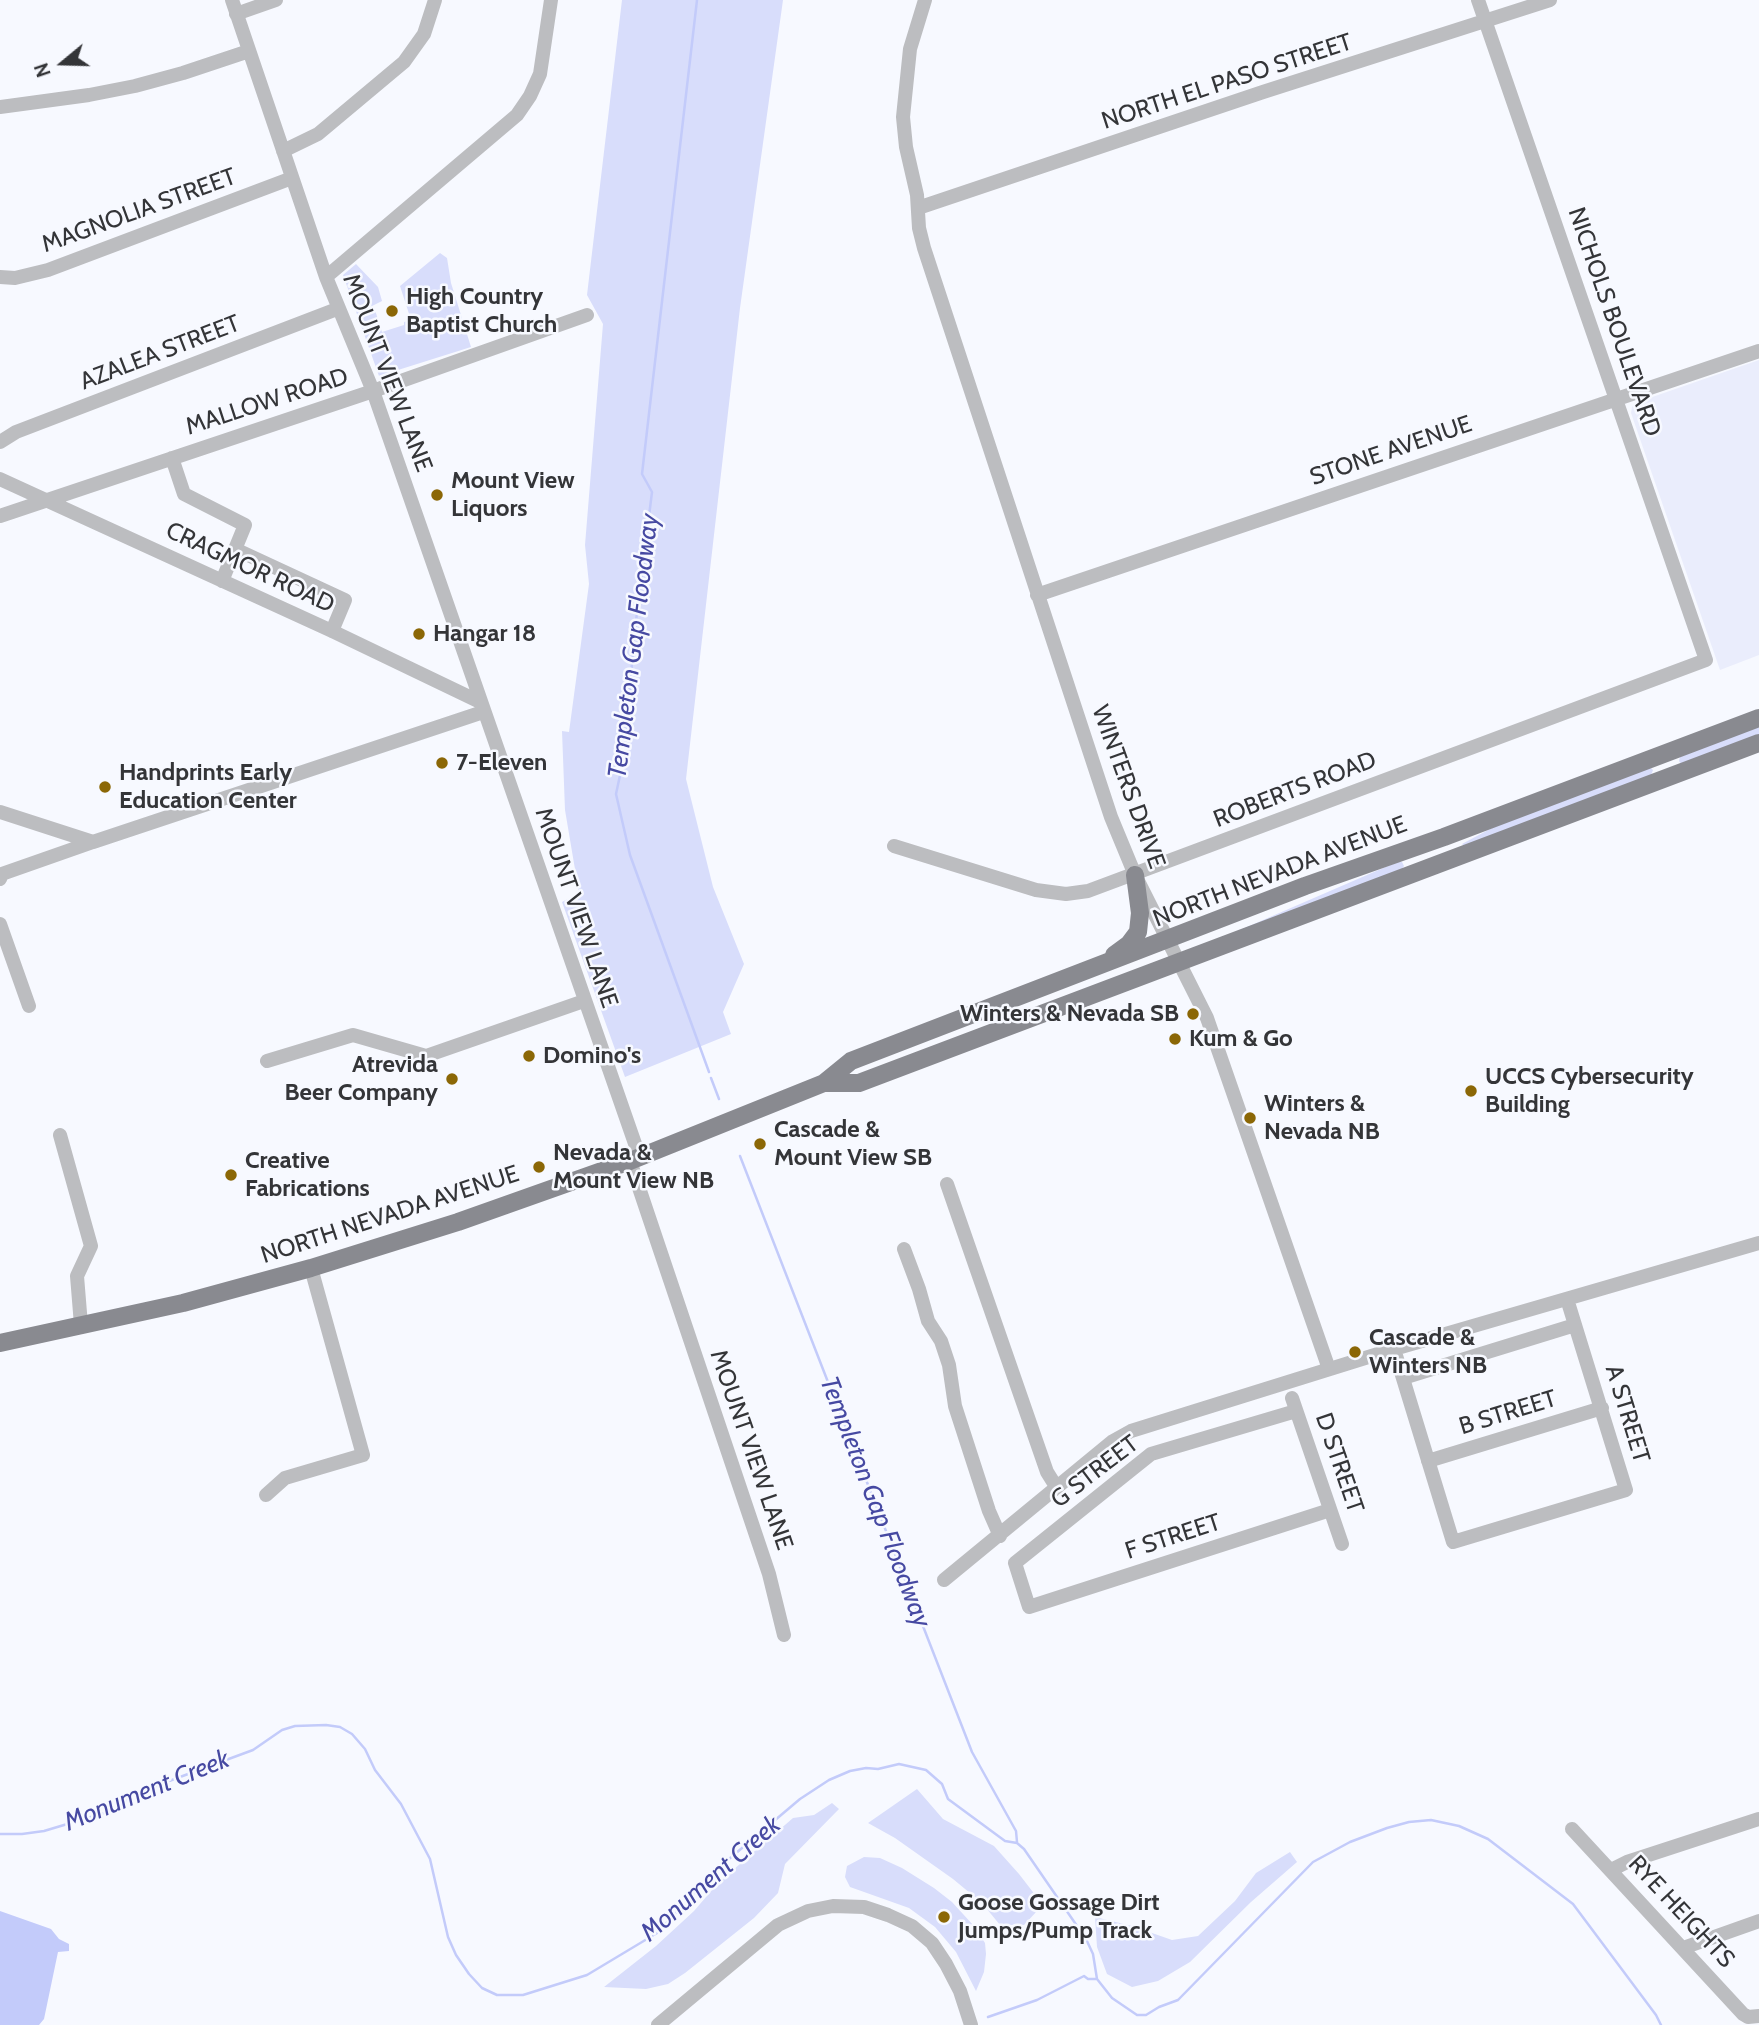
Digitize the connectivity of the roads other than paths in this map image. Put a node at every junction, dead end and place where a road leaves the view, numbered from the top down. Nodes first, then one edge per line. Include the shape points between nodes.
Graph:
1 (276, 0) edge
2 (435, 0) edge
3 (551, 0) edge
4 (925, 0) edge
5 (1478, 0) edge
6 (1550, 0) edge
7 (234, 7) edge
8 (1485, 21) junction
9 (249, 51) junction
10 (0, 107) edge
11 (283, 151) junction
12 (292, 178) junction
13 (918, 208) junction
14 (0, 276) edge
15 (326, 277) junction
16 (337, 309) junction
17 (586, 315) dead end
18 (1759, 351) edge
19 (373, 391) junction
20 (1617, 399) junction
21 (0, 442) edge
22 (173, 458) junction
23 (0, 479) edge
24 (47, 500) junction
25 (0, 516) edge
26 (235, 549) junction
27 (222, 580) junction
28 (1037, 595) junction
29 (332, 631) junction
30 (1706, 660) joint
31 (482, 707) junction
32 (1759, 718) edge
33 (1759, 743) edge
34 (1660, 755) junction
35 (1669, 776) junction
36 (0, 812) edge
37 (1444, 838) junction
38 (93, 842) junction
39 (894, 846) dead end
40 (1452, 859) junction
41 (1135, 875) junction
42 (0, 879) edge
43 (0, 924) edge
44 (1169, 940) junction
45 (1179, 962) junction
46 (1088, 971) junction
47 (584, 1001) junction
48 (29, 1006) dead end
49 (267, 1061) dead end
50 (824, 1083) junction
51 (60, 1135) dead end
52 (635, 1159) junction
53 (947, 1184) dead end
54 (1758, 1247) edge
55 (904, 1250) dead end
56 (312, 1268) junction
57 (1567, 1299) junction
58 (81, 1325) junction
59 (1576, 1325) junction
60 (0, 1343) edge
61 (1394, 1349) junction
62 (1329, 1369) junction
63 (1403, 1378) junction
64 (1291, 1396) junction
65 (1602, 1408) junction
66 (1429, 1461) junction
67 (1056, 1488) junction
68 (266, 1495) dead end
69 (1331, 1510) junction
70 (1000, 1536) junction
71 (1342, 1544) dead end
72 (944, 1580) dead end
73 (1030, 1607) joint
74 (784, 1635) dead end
75 (1759, 1819) edge
76 (1572, 1829) dead end
77 (1611, 1870) junction
78 (1759, 1921) edge
79 (1683, 1948) junction
80 (1759, 2016) edge
81 (658, 2025) edge
82 (971, 2025) edge

1 - 7 street
2 - 11 street via 424,34 404,62 318,134
3 - 15 street via 540,74 517,115
4 - 13 street, WINTERS DRIVE via 910,49 904,94 906,147
5 - 8 street, NICHOLS BOULEVARD
6 - 8 street, NORTH EL PASO STREET
7 - 9 street, MOUNT VIEW LANE
8 - 13 street, NORTH EL PASO STREET
8 - 20 street, NICHOLS BOULEVARD
9 - 10 street via 135,86
9 - 11 street, MOUNT VIEW LANE
11 - 12 street, MOUNT VIEW LANE
12 - 14 street, MAGNOLIA STREET via 48,270 15,278
12 - 15 street, MOUNT VIEW LANE
13 - 28 street, WINTERS DRIVE via 923,248
15 - 16 street, MOUNT VIEW LANE
16 - 19 street, MOUNT VIEW LANE
16 - 21 street, AZALEA STREET
17 - 19 street, MALLOW ROAD
18 - 20 street, STONE AVENUE
19 - 22 street, MALLOW ROAD
19 - 31 street, MOUNT VIEW LANE
20 - 28 street, STONE AVENUE
20 - 30 street, NICHOLS BOULEVARD
22 - 24 street, MALLOW ROAD
22 - 26 street via 184,494 245,525
23 - 24 street, CRAGMOR ROAD
24 - 25 street, MALLOW ROAD
24 - 27 street, CRAGMOR ROAD
26 - 27 street
26 - 29 street via 345,600
27 - 29 street, CRAGMOR ROAD
28 - 41 street, WINTERS DRIVE
29 - 31 street, CRAGMOR ROAD
30 - 41 street, ROBERTS ROAD
31 - 38 street
31 - 47 street, MOUNT VIEW LANE
32 - 34 main road, NORTH NEVADA AVENUE
33 - 35 main road, NORTH NEVADA AVENUE
34 - 35 street
34 - 37 main road, NORTH NEVADA AVENUE
35 - 40 main road, NORTH NEVADA AVENUE
36 - 38 street
37 - 40 street
37 - 44 main road, NORTH NEVADA AVENUE
38 - 42 street via 2,874
39 - 41 street, ROBERTS ROAD via 1053,893 1088,891
40 - 45 main road, NORTH NEVADA AVENUE
41 - 44 street, WINTERS DRIVE
41 - 46 main road via 1138,932 1121,951
43 - 48 street
44 - 45 street, WINTERS DRIVE
44 - 46 main road, NORTH NEVADA AVENUE
45 - 50 main road, NORTH NEVADA AVENUE via 859,1083
45 - 62 street, WINTERS DRIVE via 1217,1043
46 - 50 main road, NORTH NEVADA AVENUE via 850,1061
47 - 49 street via 426,1056 353,1035
47 - 52 street, MOUNT VIEW LANE
50 - 52 main road, NORTH NEVADA AVENUE
51 - 58 street via 91,1246 77,1276
52 - 56 main road, NORTH NEVADA AVENUE
52 - 74 street, MOUNT VIEW LANE via 769,1574
53 - 67 street via 1046,1472
54 - 57 street
55 - 70 street via 928,1321 941,1341 955,1406
56 - 58 main road, NORTH NEVADA AVENUE
56 - 68 street via 363,1455 285,1478
57 - 59 street, A STREET
57 - 61 street
58 - 60 main road, NORTH NEVADA AVENUE
59 - 63 street
59 - 65 street, A STREET
61 - 62 street
61 - 63 street
62 - 64 street
63 - 66 street
64 - 67 street via 1131,1431
64 - 69 street, D STREET
64 - 73 street, G STREET via 1151,1454 1015,1563
65 - 66 street, B STREET
65 - 66 street, A STREET via 1626,1490 1453,1542
67 - 70 street
69 - 71 street, D STREET
69 - 73 street, F STREET
70 - 72 street
75 - 77 street
76 - 77 street, RYE HEIGHTS
77 - 79 street, RYE HEIGHTS
78 - 79 street
79 - 80 street, RYE HEIGHTS via 1742,2014
81 - 82 street via 778,1925 807,1911 833,1906 864,1907 888,1915 912,1926 932,1943 960,1991

